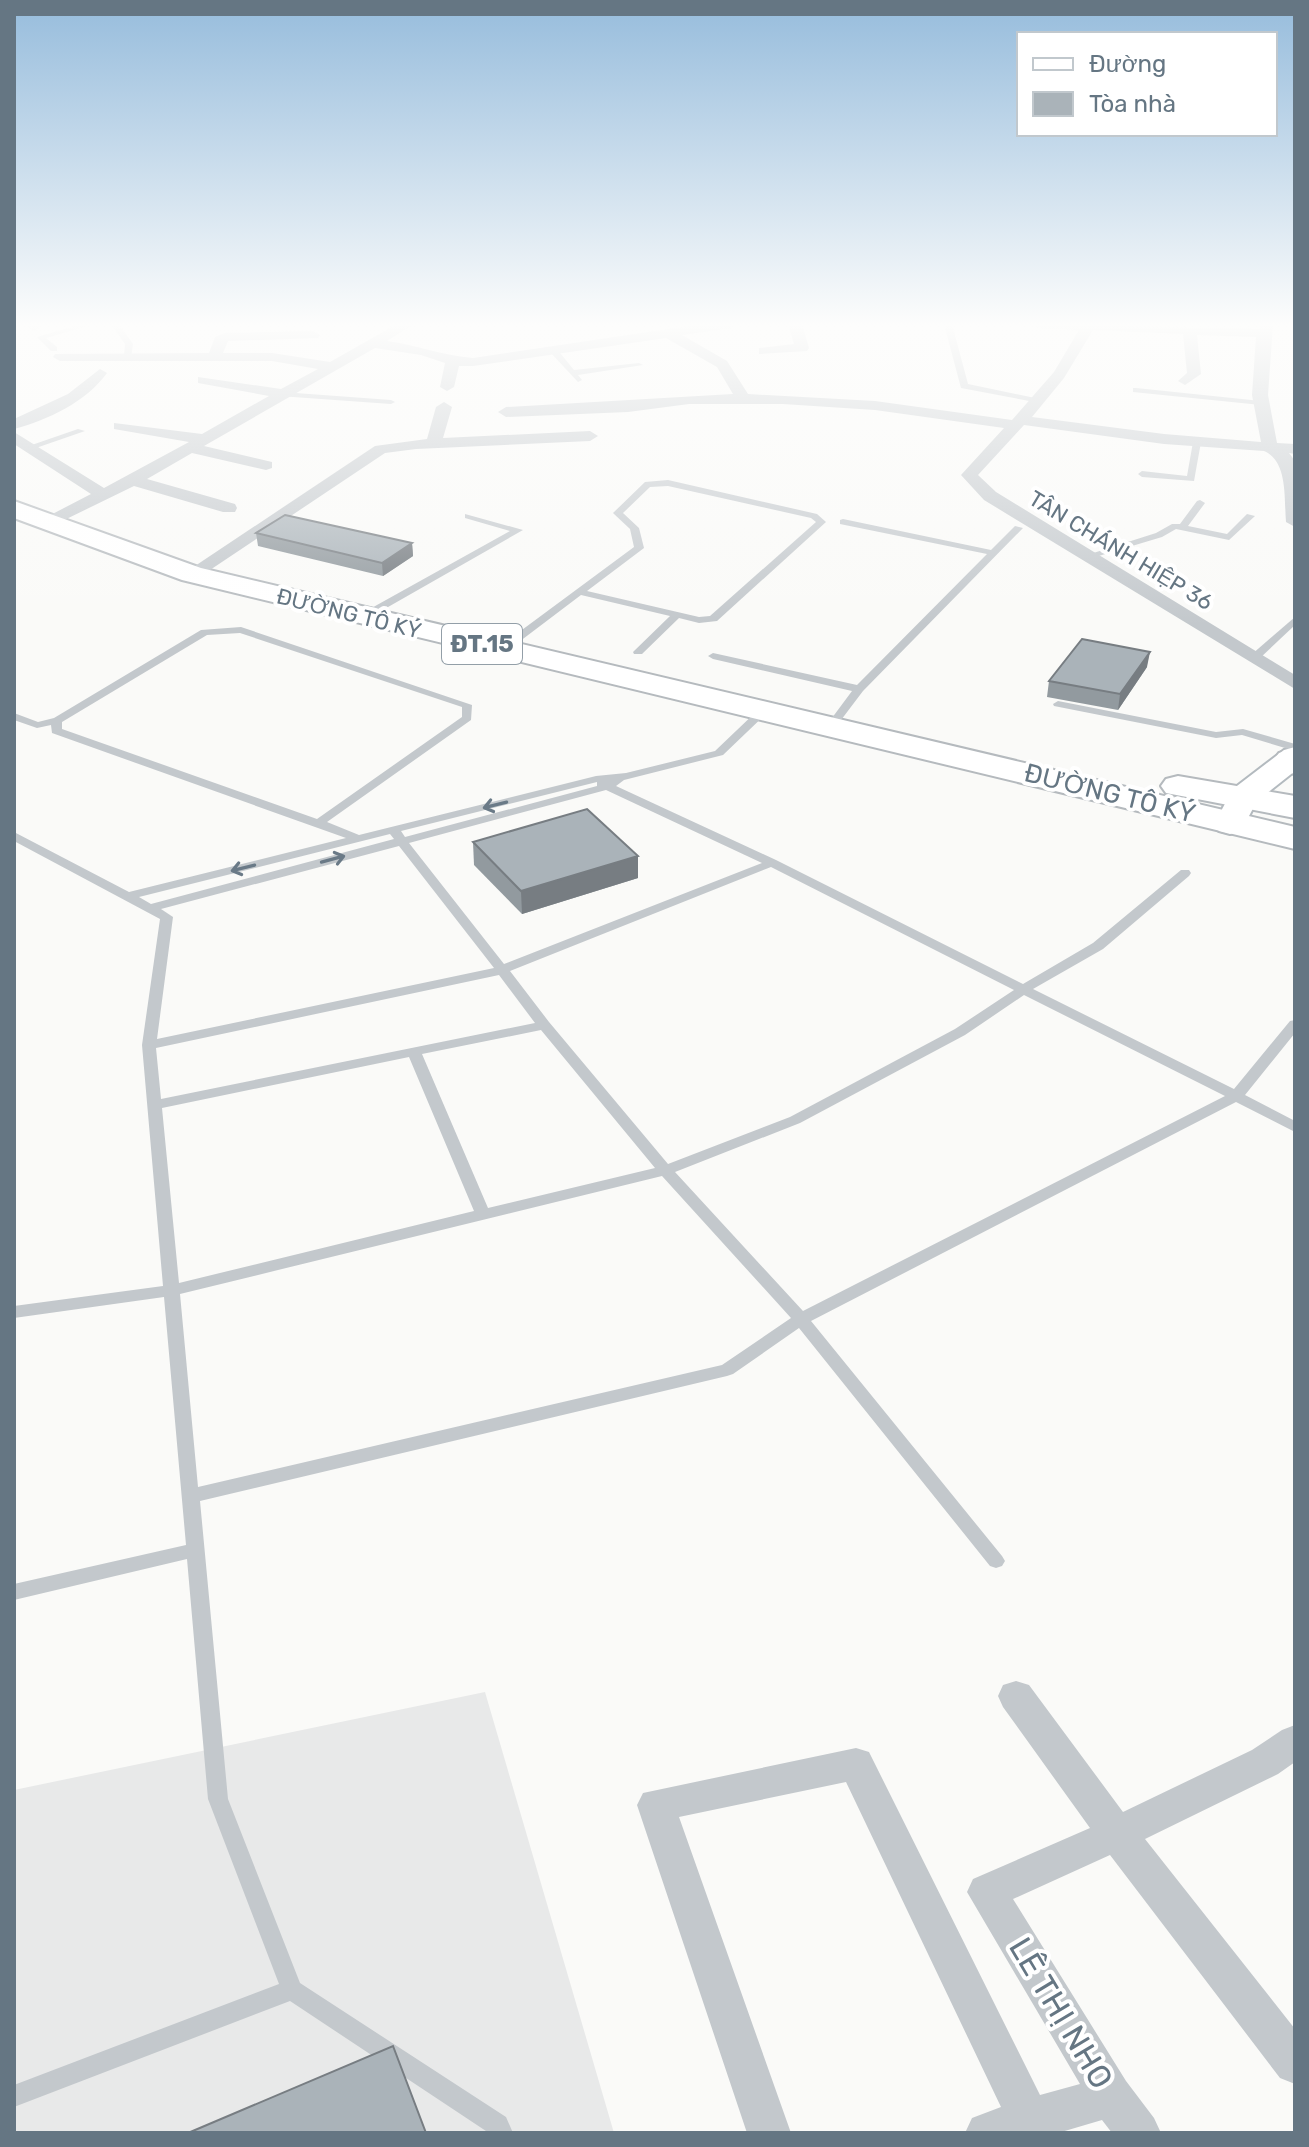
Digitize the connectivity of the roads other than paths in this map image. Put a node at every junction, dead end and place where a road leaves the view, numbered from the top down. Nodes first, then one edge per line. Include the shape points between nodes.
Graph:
1 (228, 424) edge
2 (439, 424) edge
3 (542, 424) edge
4 (1016, 424) edge
5 (1038, 424) edge
6 (1270, 424) edge
7 (119, 426) dead end
8 (81, 431) dead end
9 (590, 436) dead end
10 (14, 437) edge
11 (545, 438) junction
12 (1197, 442) junction
13 (195, 443) junction
14 (434, 443) junction
15 (30, 447) junction
16 (1281, 449) edge
17 (266, 465) dead end
18 (1142, 474) dead end
19 (133, 480) junction
20 (104, 495) junction
21 (1200, 503) dead end
22 (229, 508) dead end
23 (14, 509) edge
24 (468, 516) dead end
25 (1250, 516) dead end
26 (46, 522) junction
27 (843, 522) dead end
28 (1295, 522) edge
29 (1183, 527) junction
30 (1018, 528) dead end
31 (994, 553) junction
32 (1089, 556) junction
33 (192, 574) junction
34 (579, 592) junction
35 (677, 615) junction
36 (363, 617) junction
37 (1295, 620) edge
38 (503, 649) junction
39 (638, 652) dead end
40 (713, 656) dead end
41 (1255, 657) junction
42 (1295, 683) edge
43 (859, 689) junction
44 (1058, 704) edge
45 (763, 711) junction
46 (14, 715) edge
47 (57, 721) junction
48 (831, 726) junction
49 (1294, 757) edge
50 (601, 783) junction
51 (1295, 807) edge
52 (1237, 810) junction
53 (318, 823) junction
54 (394, 831) junction
55 (14, 836) edge
56 (1295, 838) edge
57 (360, 839) junction
58 (404, 843) junction
59 (772, 863) junction
60 (1185, 873) dead end
61 (128, 896) junction
62 (150, 908) junction
63 (502, 970) junction
64 (1025, 988) junction
65 (1295, 1024) edge
66 (544, 1025) junction
67 (149, 1045) junction
68 (414, 1053) junction
69 (1236, 1096) junction
70 (155, 1105) junction
71 (1295, 1127) edge
72 (665, 1170) junction
73 (483, 1214) junction
74 (172, 1290) junction
75 (14, 1312) edge
76 (801, 1319) junction
77 (190, 1496) junction
78 (195, 1550) junction
79 (996, 1561) dead end
80 (14, 1592) edge
81 (1016, 1696) dead end
82 (1295, 1741) edge
83 (1117, 1834) junction
84 (292, 1990) junction
85 (1295, 2063) edge
86 (14, 2096) edge
87 (1111, 2096) junction
88 (1029, 2120) junction
89 (501, 2133) edge
90 (769, 2133) edge
91 (987, 2133) edge
92 (1139, 2133) edge

1 - 13 street
2 - 14 street
3 - 11 street
4 - 32 street, TÂN CHÁNH HIỆP 36 via 969,475 990,496
5 - 12 street
6 - 16 street
7 - 13 street
8 - 15 lane
9 - 11 street
10 - 15 street
11 - 14 street
12 - 16 street
12 - 18 lane via 1191,479
13 - 17 street
13 - 19 street
14 - 33 street via 372,452
15 - 20 street
16 - 28 street via 1288,463
19 - 20 street
19 - 22 street
20 - 26 street
21 - 29 lane
23 - 26 main road, ĐƯỜNG TÔ KÝ / ĐT.15
24 - 36 lane via 518,530
25 - 29 lane via 1229,537
26 - 33 main road, ĐƯỜNG TÔ KÝ / ĐT.15
27 - 31 lane
29 - 32 lane
30 - 31 lane
31 - 43 lane
32 - 41 street, TÂN CHÁNH HIỆP 36
33 - 36 main road, ĐƯỜNG TÔ KÝ / ĐT.15
34 - 35 lane
34 - 35 lane via 639,548 634,528 618,513 648,484 668,483 814,516 821,522 713,619
34 - 38 lane
35 - 39 lane
36 - 38 main road, ĐƯỜNG TÔ KÝ / ĐT.15
37 - 41 lane
38 - 45 main road, ĐƯỜNG TÔ KÝ / ĐT.15
40 - 43 lane
41 - 42 street, TÂN CHÁNH HIỆP 36
43 - 48 lane
44 - 49 lane via 1216,735 1243,732
45 - 48 main road, ĐƯỜNG TÔ KÝ / ĐT.15
45 - 50 lane via 719,753
46 - 47 lane via 37,725
47 - 53 lane via 56,731
47 - 53 lane via 205,632 222,629 241,630 467,705 467,718
48 - 52 main road, ĐƯỜNG TÔ KÝ / ĐT.15
49 - 52 street
50 -> 54 lane
50 - 58 lane
50 - 59 lane
51 - 52 main road, ĐƯỜNG TÔ KÝ / ĐT.15
52 - 56 main road, ĐƯỜNG TÔ KÝ / ĐT.15
53 - 57 lane
54 - 57 lane
54 - 58 lane
55 - 61 lane
57 -> 61 lane
62 -> 58 lane
58 - 63 lane
59 - 63 lane
59 - 64 lane
60 - 64 lane via 1098,946
61 - 62 lane
62 - 67 lane via 167,917
63 - 66 lane
63 - 67 lane
64 - 69 lane
64 - 72 lane via 960,1032 795,1120
65 - 69 lane
66 - 68 lane
66 - 72 lane
67 - 70 lane
68 - 70 lane
68 - 73 lane
69 - 71 lane
69 - 76 lane
70 - 74 lane
72 - 73 lane
72 - 76 lane
73 - 74 lane
74 - 75 lane
74 - 77 lane
76 - 77 lane via 727,1370
76 - 79 lane
77 - 78 lane
78 - 80 lane
78 - 84 lane via 218,1799
81 - 83 street
82 - 83 street via 1265,1762
83 - 85 street
83 - 87 street, LÊ THỊ NHO via 987,1892
84 - 86 lane
84 - 89 lane via 498,2125
87 - 88 street
87 - 92 street, LÊ THỊ NHO
88 - 90 street via 856,1764 656,1805
88 - 91 street

